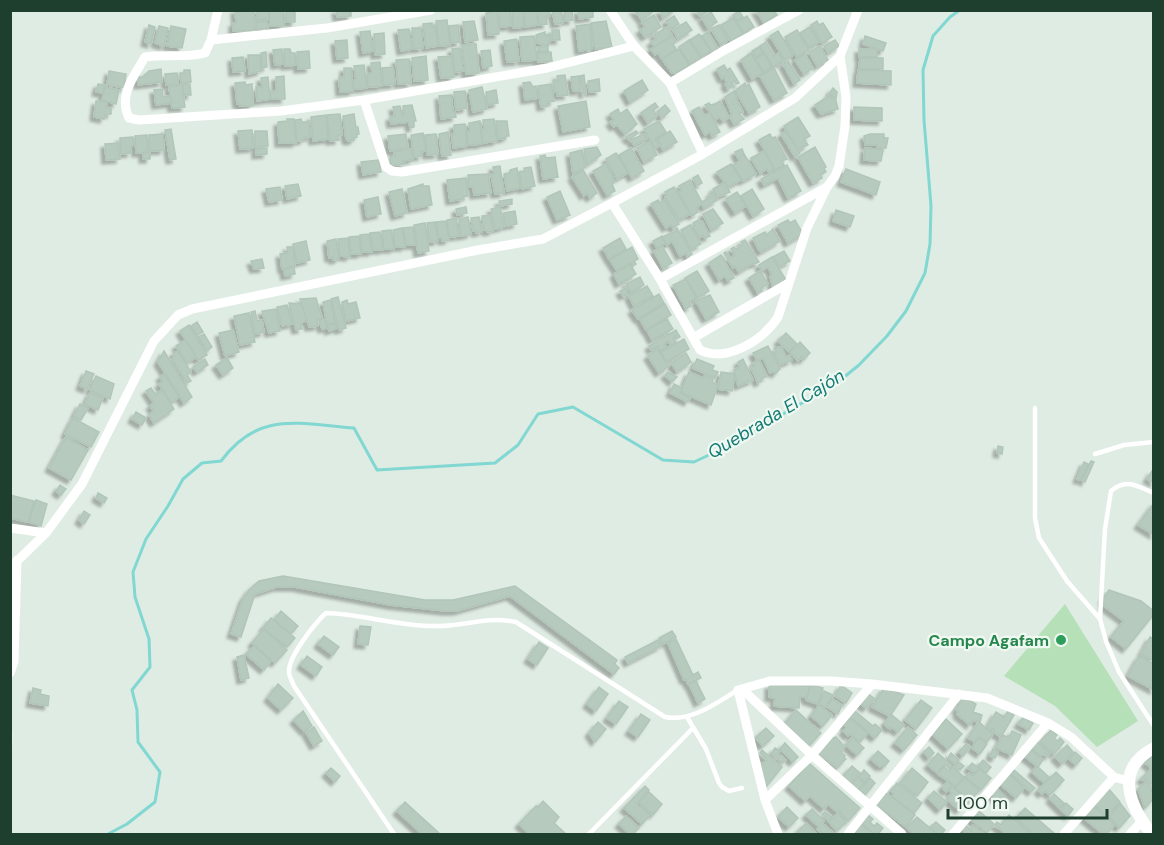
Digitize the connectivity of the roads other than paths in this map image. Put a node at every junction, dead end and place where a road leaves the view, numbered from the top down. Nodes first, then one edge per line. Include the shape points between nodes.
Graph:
1 (218, 10) edge
2 (431, 10) edge
3 (610, 10) edge
4 (799, 10) edge
5 (858, 10) edge
6 (211, 40) junction
7 (634, 46) junction
8 (840, 56) junction
9 (670, 83) junction
10 (364, 100) junction
11 (595, 140) dead end
12 (703, 154) junction
13 (827, 187) junction
14 (612, 203) junction
15 (660, 279) junction
16 (788, 284) junction
17 (693, 338) junction
18 (1035, 408) dead end
19 (1154, 442) edge
20 (1095, 454) dead end
21 (1154, 493) edge
22 (10, 528) edge
23 (46, 532) junction
24 (14, 563) edge
25 (1100, 619) junction
26 (11, 675) edge
27 (872, 684) junction
28 (740, 690) junction
29 (959, 694) junction
30 (687, 717) junction
31 (1048, 723) junction
32 (1154, 726) edge
33 (693, 728) junction
34 (10, 732) edge
35 (10, 745) edge
36 (1154, 748) edge
37 (812, 755) junction
38 (1114, 777) junction
39 (1128, 781) junction
40 (742, 788) dead end
41 (765, 800) junction
42 (871, 807) junction
43 (1142, 821) junction
44 (394, 834) edge
45 (589, 834) edge
46 (778, 834) edge
47 (848, 834) edge
48 (902, 834) edge
49 (953, 834) edge
50 (1064, 834) edge
51 (1130, 834) edge
52 (1152, 834) edge

1 - 6 street
2 - 6 street via 327,28
3 - 7 street
4 - 9 street
5 - 8 street
6 - 10 street via 205,52 196,55 145,57 127,85 125,102 129,118 281,111
7 - 9 street
7 - 10 street via 547,68
8 - 12 street via 795,98
8 - 13 street via 845,126 836,176
9 - 12 street
10 - 11 street via 386,167 392,171
12 - 14 street
13 - 15 street
13 - 16 street via 807,228
14 - 15 street
14 - 23 street via 543,239 192,309 178,315 154,341 81,484
15 - 17 street
16 - 17 street
16 - 17 street via 778,317 753,342 732,352 710,355 700,350
18 - 25 lane via 1035,518 1039,538 1067,581
19 - 20 lane via 1124,445
21 - 25 lane via 1127,482 1111,491
22 - 23 street
23 - 24 street
24 - 26 street via 15,656
25 - 32 lane via 1119,672
27 - 28 street via 770,681
27 - 29 street
27 - 37 street
28 - 30 lane
28 - 37 street
28 - 41 street
29 - 31 street via 987,698
29 - 42 street
30 - 33 lane
30 - 44 lane via 665,717 516,622 480,620 438,626 326,613 306,636 288,673
31 - 38 street via 1071,737
31 - 49 street
33 - 40 lane via 706,749 718,783 729,791
33 - 45 lane
34 - 35 lane
36 - 39 street via 1133,765
37 - 41 street
37 - 42 street
38 - 39 street
38 - 50 street
39 - 43 street via 1131,801
41 - 46 street
42 - 47 street
42 - 48 street
43 - 51 street
43 - 52 street

